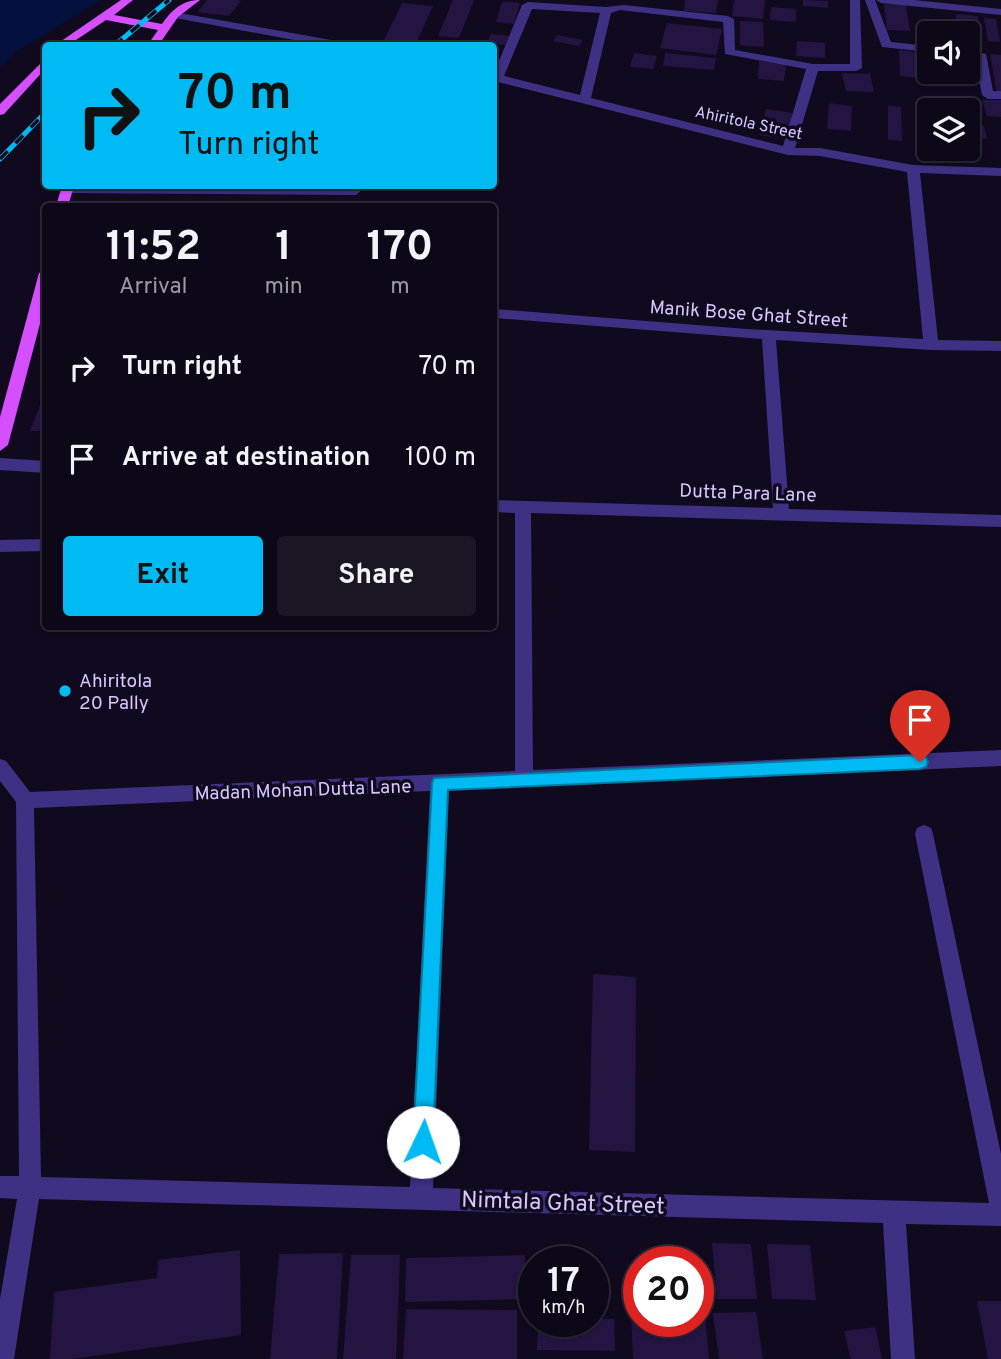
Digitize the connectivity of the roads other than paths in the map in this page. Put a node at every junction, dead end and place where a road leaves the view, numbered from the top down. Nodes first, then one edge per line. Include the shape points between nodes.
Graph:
1 (128, 0) edge
2 (195, 0) edge
3 (640, 0) edge
4 (840, 0) edge
5 (870, 0) edge
6 (881, 0) edge
7 (855, 1) edge
8 (624, 8) junction
9 (606, 10) junction
10 (1001, 12) edge
11 (174, 15) junction
12 (104, 16) junction
13 (164, 28) junction
14 (65, 42) edge
15 (155, 42) edge
16 (326, 42) edge
17 (917, 48) edge
18 (980, 54) edge
19 (42, 65) edge
20 (813, 67) junction
21 (497, 73) edge
22 (497, 77) edge
23 (1001, 96) edge
24 (585, 99) junction
25 (0, 111) edge
26 (788, 150) junction
27 (913, 169) junction
28 (1001, 172) edge
29 (163, 189) edge
30 (358, 189) edge
31 (42, 292) edge
32 (497, 313) edge
33 (769, 335) junction
34 (931, 345) junction
35 (1001, 346) edge
36 (0, 445) edge
37 (0, 464) edge
38 (42, 467) edge
39 (497, 506) edge
40 (523, 506) junction
41 (781, 514) junction
42 (1001, 521) edge
43 (42, 545) edge
44 (0, 547) edge
45 (1001, 758) edge
46 (0, 767) edge
47 (524, 779) junction
48 (440, 783) junction
49 (25, 800) junction
50 (924, 834) dead end
51 (30, 1186) junction
52 (0, 1187) edge
53 (421, 1198) junction
54 (1001, 1208) edge
55 (894, 1212) junction
56 (1001, 1215) edge
57 (2, 1359) edge
58 (903, 1359) edge

1 - 12 main road
2 - 11 main road
3 - 8 street
4 - 7 street
5 - 17 street via 886,45
6 - 10 street
7 - 20 street via 856,68
8 - 9 street
8 - 20 street via 728,19 729,52
9 - 21 street via 528,5
9 - 24 street
11 - 13 main road
11 - 16 street
12 - 13 main road
12 - 14 main road
13 - 15 main road
18 - 23 street via 988,95
19 - 25 main road
20 - 26 street
22 - 24 street, Ahiritola Street
24 - 26 street, Ahiritola Street
26 - 27 street, Ahiritola Street
27 - 28 street, Ahiritola Street
27 - 34 street
29 - 30 street
31 - 36 main road
32 - 33 street, Manik Bose Ghat Street
33 - 34 street, Manik Bose Ghat Street
33 - 41 street
34 - 35 street, Manik Bose Ghat Street
37 - 38 street
39 - 40 street, Dutta Para Lane
40 - 41 street, Dutta Para Lane
40 - 47 street
41 - 42 street, Dutta Para Lane
43 - 44 street
45 - 47 street, Madan Mohan Dutta Lane
46 - 49 street
47 - 48 street, Madan Mohan Dutta Lane
48 - 49 street, Madan Mohan Dutta Lane
48 - 53 street
49 - 51 street
50 - 54 street
51 - 52 street, Nimtala Ghat Street
51 - 53 street, Nimtala Ghat Street
51 - 57 street
53 - 55 street, Nimtala Ghat Street
55 - 56 street, Nimtala Ghat Street
55 - 58 street

